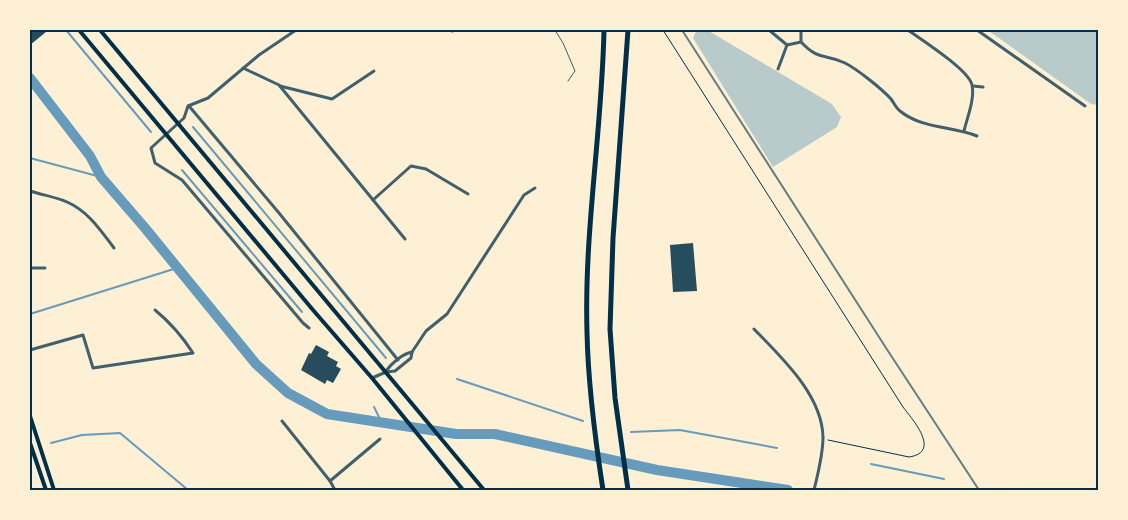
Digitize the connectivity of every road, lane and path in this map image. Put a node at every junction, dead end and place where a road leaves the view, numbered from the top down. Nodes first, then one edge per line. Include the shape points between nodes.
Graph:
1 (79, 30) edge
2 (100, 30) edge
3 (296, 30) edge
4 (456, 30) edge
5 (555, 30) edge
6 (604, 30) edge
7 (628, 30) edge
8 (663, 30) edge
9 (769, 30) edge
10 (801, 30) edge
11 (908, 30) edge
12 (977, 30) edge
13 (452, 31) edge
14 (801, 42) junction
15 (787, 45) junction
16 (242, 68) junction
17 (778, 69) dead end
18 (374, 71) dead end
19 (568, 81) dead end
20 (279, 85) junction
21 (973, 86) junction
22 (983, 87) dead end
23 (188, 106) junction
24 (1085, 106) dead end
25 (178, 124) junction
26 (964, 131) junction
27 (167, 135) junction
28 (976, 136) dead end
29 (535, 188) dead end
30 (30, 191) edge
31 (468, 194) dead end
32 (373, 200) junction
33 (405, 239) dead end
34 (114, 248) dead end
35 (30, 268) edge
36 (45, 268) dead end
37 (155, 310) dead end
38 (310, 328) dead end
39 (754, 329) dead end
40 (30, 350) edge
41 (412, 352) junction
42 (398, 360) junction
43 (386, 372) junction
44 (372, 378) junction
45 (30, 416) edge
46 (282, 421) dead end
47 (380, 439) dead end
48 (823, 440) junction
49 (30, 443) edge
50 (330, 481) junction
51 (46, 490) edge
52 (54, 490) edge
53 (335, 490) edge
54 (463, 490) edge
55 (484, 490) edge
56 (604, 490) edge
57 (628, 490) edge
58 (814, 490) edge

1 - 27 main road
2 - 25 main road
3 - 16 street
4 - 13 street
5 - 19 lane via 575,71
6 - 56 highway via 587,340 594,433
7 - 57 highway via 610,283 612,366
8 - 48 path via 920,429 924,444 921,450 909,457
9 - 15 street
10 - 14 street
11 - 21 street via 961,69
12 - 24 street
14 - 15 street
14 - 26 street via 818,56 845,63 883,91 898,111 907,116 927,125
15 - 17 street
16 - 20 street
16 - 23 street via 208,98
18 - 20 street via 332,99
20 - 32 street
21 - 22 street
21 - 26 street
23 - 25 street
23 - 42 street
25 - 27 street
25 - 43 main road
26 - 28 street
27 - 38 street via 151,148 155,163 182,180
27 - 44 main road
29 - 41 street via 524,195 447,314 426,331
30 - 34 street via 79,208
31 - 32 street via 426,169 411,166
32 - 33 street
35 - 36 street
37 - 40 street via 170,322 193,353 93,368 83,335
39 - 48 street via 785,360 808,394 820,418
41 - 42 street
41 - 43 street via 411,358 395,371
42 - 43 street
43 - 44 street
43 - 55 main road
44 - 54 main road
45 - 52 main road
46 - 50 street
47 - 50 street
48 - 58 street
49 - 51 main road
50 - 53 street

